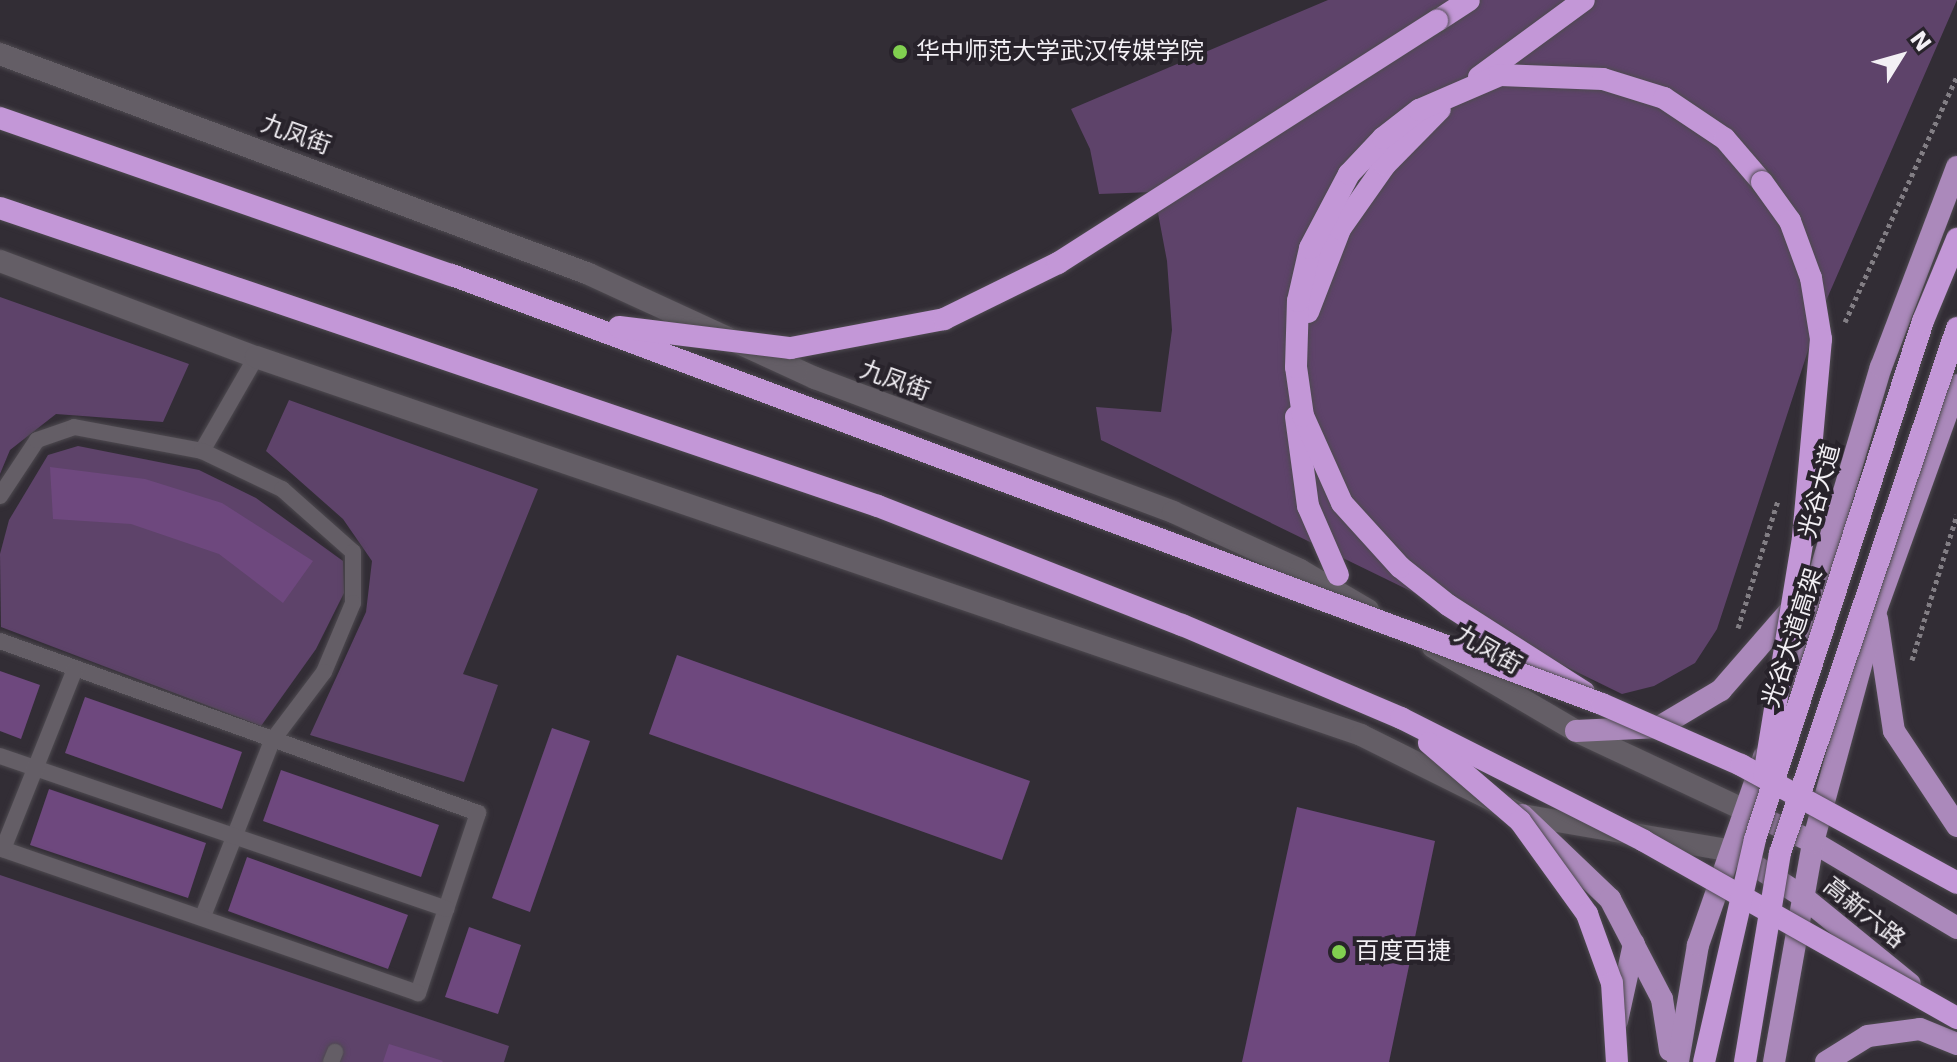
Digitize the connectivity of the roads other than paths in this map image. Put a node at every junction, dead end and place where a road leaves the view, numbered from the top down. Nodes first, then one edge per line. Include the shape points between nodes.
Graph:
1 (1469, 0) edge
2 (1584, 0) edge
3 (0, 54) edge
4 (0, 118) edge
5 (1957, 167) edge
6 (0, 208) edge
7 (1957, 239) edge
8 (0, 261) edge
9 (561, 316) junction
10 (1957, 328) edge
11 (256, 357) junction
12 (1296, 367) junction
13 (1957, 385) edge
14 (202, 451) junction
15 (0, 496) edge
16 (1828, 560) junction
17 (1338, 575) dead end
18 (1876, 610) junction
19 (0, 641) edge
20 (75, 669) junction
21 (1602, 704) junction
22 (1386, 712) junction
23 (1576, 731) junction
24 (272, 741) junction
25 (0, 756) edge
26 (34, 768) junction
27 (1747, 811) junction
28 (1522, 815) junction
29 (1957, 826) edge
30 (236, 834) junction
31 (1755, 839) junction
32 (1813, 842) junction
33 (2, 848) edge
34 (1732, 851) junction
35 (1951, 881) edge
36 (1802, 896) junction
37 (446, 909) junction
38 (204, 914) junction
39 (1957, 928) edge
40 (1634, 944) junction
41 (1957, 1020) edge
42 (1957, 1044) edge
43 (1830, 1061) edge
44 (1610, 1062) edge
45 (1617, 1062) edge
46 (1669, 1062) edge
47 (1678, 1062) edge
48 (1704, 1062) edge
49 (1745, 1062) edge
50 (1774, 1062) edge

1 - 9 highway, bridge via 1058,263 944,319 791,348
2 - 12 highway via 1432,116 1385,165 1340,229 1312,298
3 - 23 main road, 九凤街 via 574,268 815,378 1173,512 1300,570
4 - 9 highway, bridge
5 - 16 main road, 光谷大道 via 1881,367
6 - 22 highway, bridge via 878,506
7 - 31 highway, 光谷大道高架, bridge via 1923,321
8 - 11 main road
9 - 21 highway, bridge
10 - 49 highway, bridge via 1780,853
11 - 14 lane
11 - 28 main road via 1361,735
12 - 17 highway via 1296,434 1308,506
12 - 21 highway, bridge via 1303,416 1325,473 1372,540 1448,605
12 - 31 highway, bridge via 1298,301 1310,248 1349,174 1419,110 1500,75 1603,79 1664,98 1725,139 1790,221 1811,278 1821,339 1803,538
13 - 18 main road
14 - 15 lane via 74,427 37,440
14 - 24 lane via 282,489 353,552 353,603 324,672
16 - 23 main road via 1779,627 1721,690 1659,727
16 - 27 main road, 光谷大道
18 - 29 main road via 1894,731
18 - 32 main road
19 - 20 lane
20 - 24 lane
20 - 26 lane
21 - 35 highway, bridge via 1741,765
22 - 41 highway, bridge via 1644,841
22 - 45 highway, bridge via 1481,785 1560,871 1587,914 1609,972
23 - 27 main road, 九凤街
24 - 30 lane
24 - 37 lane via 478,813
25 - 26 lane
26 - 30 lane
26 - 33 lane
27 - 32 main road, 高新六路
27 - 34 main road, 光谷大道
28 - 34 main road
28 - 40 main road via 1610,899
30 - 37 lane
30 - 38 lane
31 - 48 highway, 光谷大道高架, bridge
32 - 36 main road
32 - 39 main road, 高新六路
33 - 38 lane
34 - 36 main road, 高新六路
34 - 47 main road, 光谷大道 via 1698,945
36 - 41 main road, 高新六路
36 - 50 main road
37 - 38 lane via 418,993
40 - 44 main road
40 - 46 main road via 1662,999 1672,1037
42 - 43 main road via 1920,1029 1868,1036

